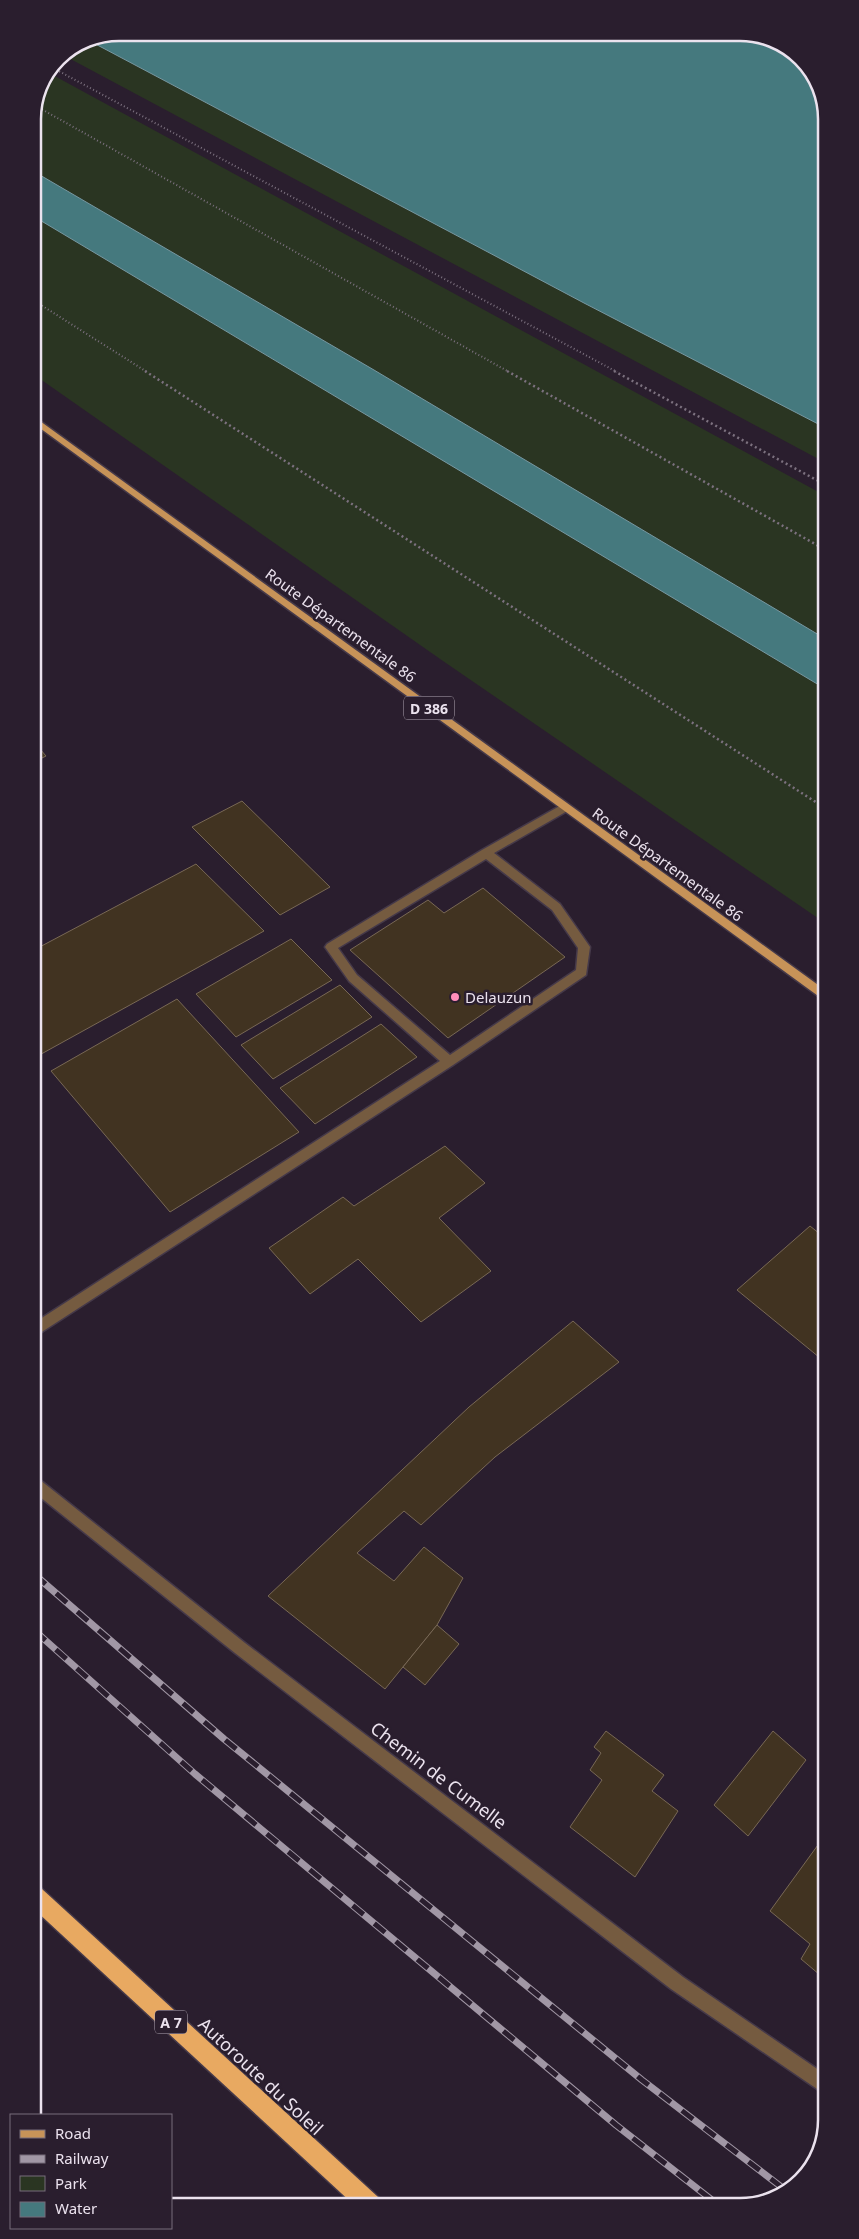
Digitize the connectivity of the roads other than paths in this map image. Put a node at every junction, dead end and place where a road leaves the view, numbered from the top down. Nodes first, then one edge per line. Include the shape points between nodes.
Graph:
1 (41, 425) edge
2 (565, 807) junction
3 (486, 853) junction
4 (818, 991) edge
5 (449, 1062) junction
6 (41, 1326) edge
7 (41, 1490) edge
8 (41, 1902) edge
9 (818, 2080) edge
10 (362, 2198) edge

1 - 2 main road, Route Départementale 86 / D 386
2 - 3 street
2 - 4 main road, Route Départementale 86 / D 386
3 - 5 street via 556,907 584,948 582,972
3 - 5 street via 331,947 353,978
5 - 6 street
7 - 9 street, Chemin de Cumelle via 240,1648 677,1983
8 - 10 highway, Autoroute du Soleil / A 7

